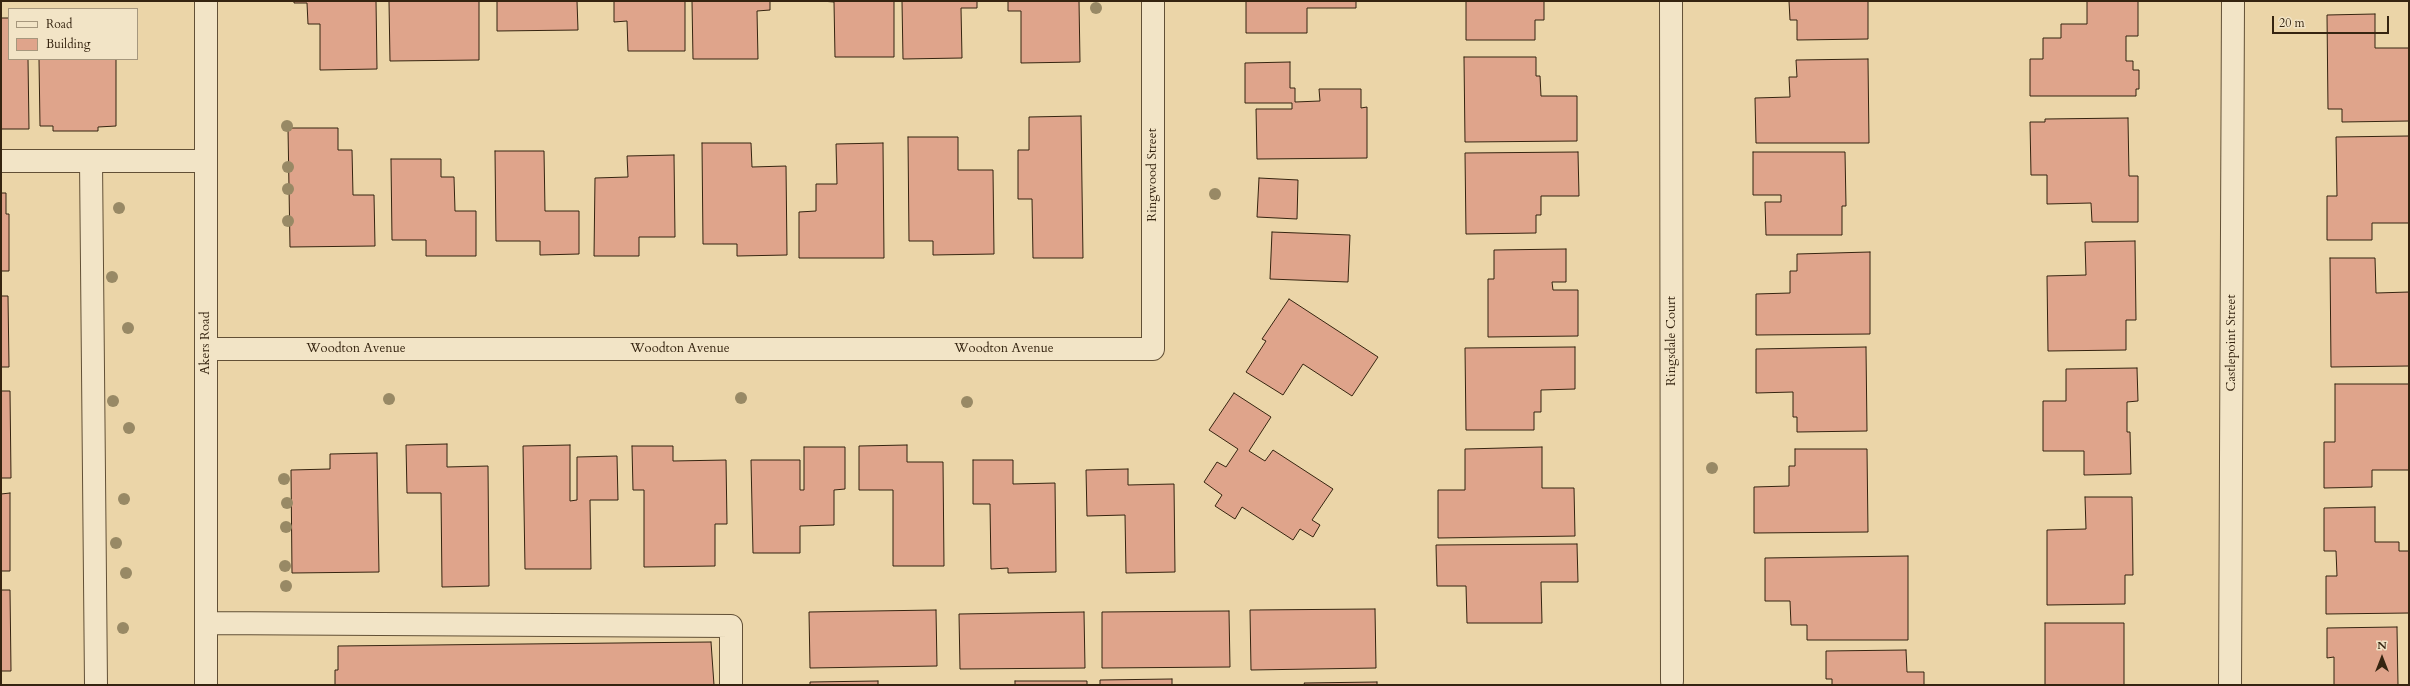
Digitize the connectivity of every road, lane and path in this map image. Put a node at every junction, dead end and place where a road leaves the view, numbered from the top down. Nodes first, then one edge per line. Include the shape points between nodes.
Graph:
1 (206, 1) edge
2 (1153, 1) edge
3 (1672, 1) edge
4 (2233, 1) edge
5 (1, 161) edge
6 (91, 161) junction
7 (206, 161) junction
8 (206, 349) junction
9 (1153, 349) joint
10 (206, 623) junction
11 (1672, 681) dead end
12 (96, 685) edge
13 (206, 685) edge
14 (731, 685) edge
15 (2230, 685) edge

1 - 7 street, Akers Road
2 - 9 street, Ringwood Street
3 - 11 street, Ringsdale Court
4 - 15 street, Castlepoint Street
5 - 6 street
6 - 7 street
6 - 12 street
7 - 8 street, Akers Road
8 - 9 street, Woodton Avenue
8 - 10 street, Akers Road
10 - 13 street, Akers Road
10 - 14 street via 731,626

